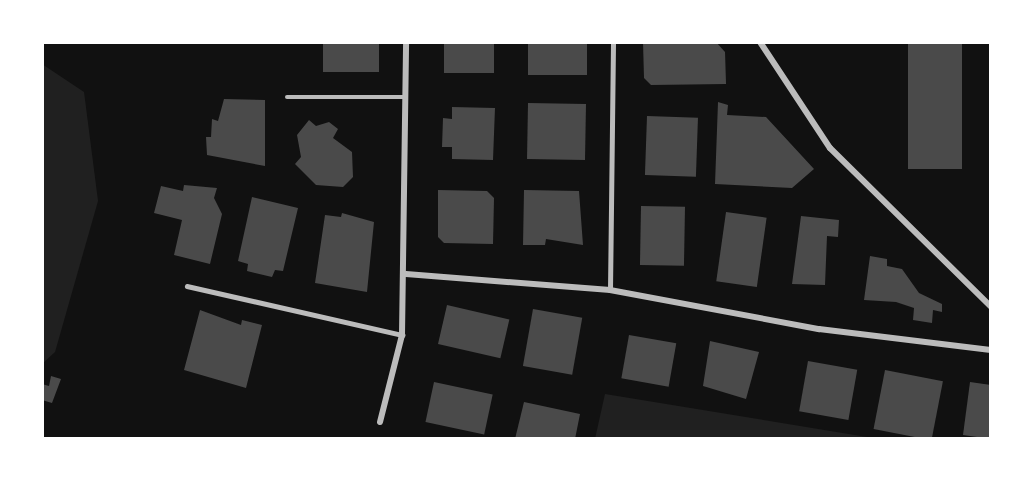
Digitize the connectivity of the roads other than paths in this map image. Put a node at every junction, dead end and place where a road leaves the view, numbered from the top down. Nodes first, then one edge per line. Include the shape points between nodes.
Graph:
1 (406, 42) edge
2 (613, 42) edge
3 (760, 42) edge
4 (287, 97) dead end
5 (406, 97) junction
6 (406, 274) junction
7 (187, 286) dead end
8 (610, 290) junction
9 (991, 307) edge
10 (402, 335) junction
11 (991, 350) edge
12 (380, 422) dead end

1 - 5 street
2 - 8 lane
3 - 9 street via 830,148
4 - 5 lane
5 - 6 street
6 - 8 street
6 - 10 street
7 - 10 lane
8 - 11 street via 819,329
10 - 12 street

